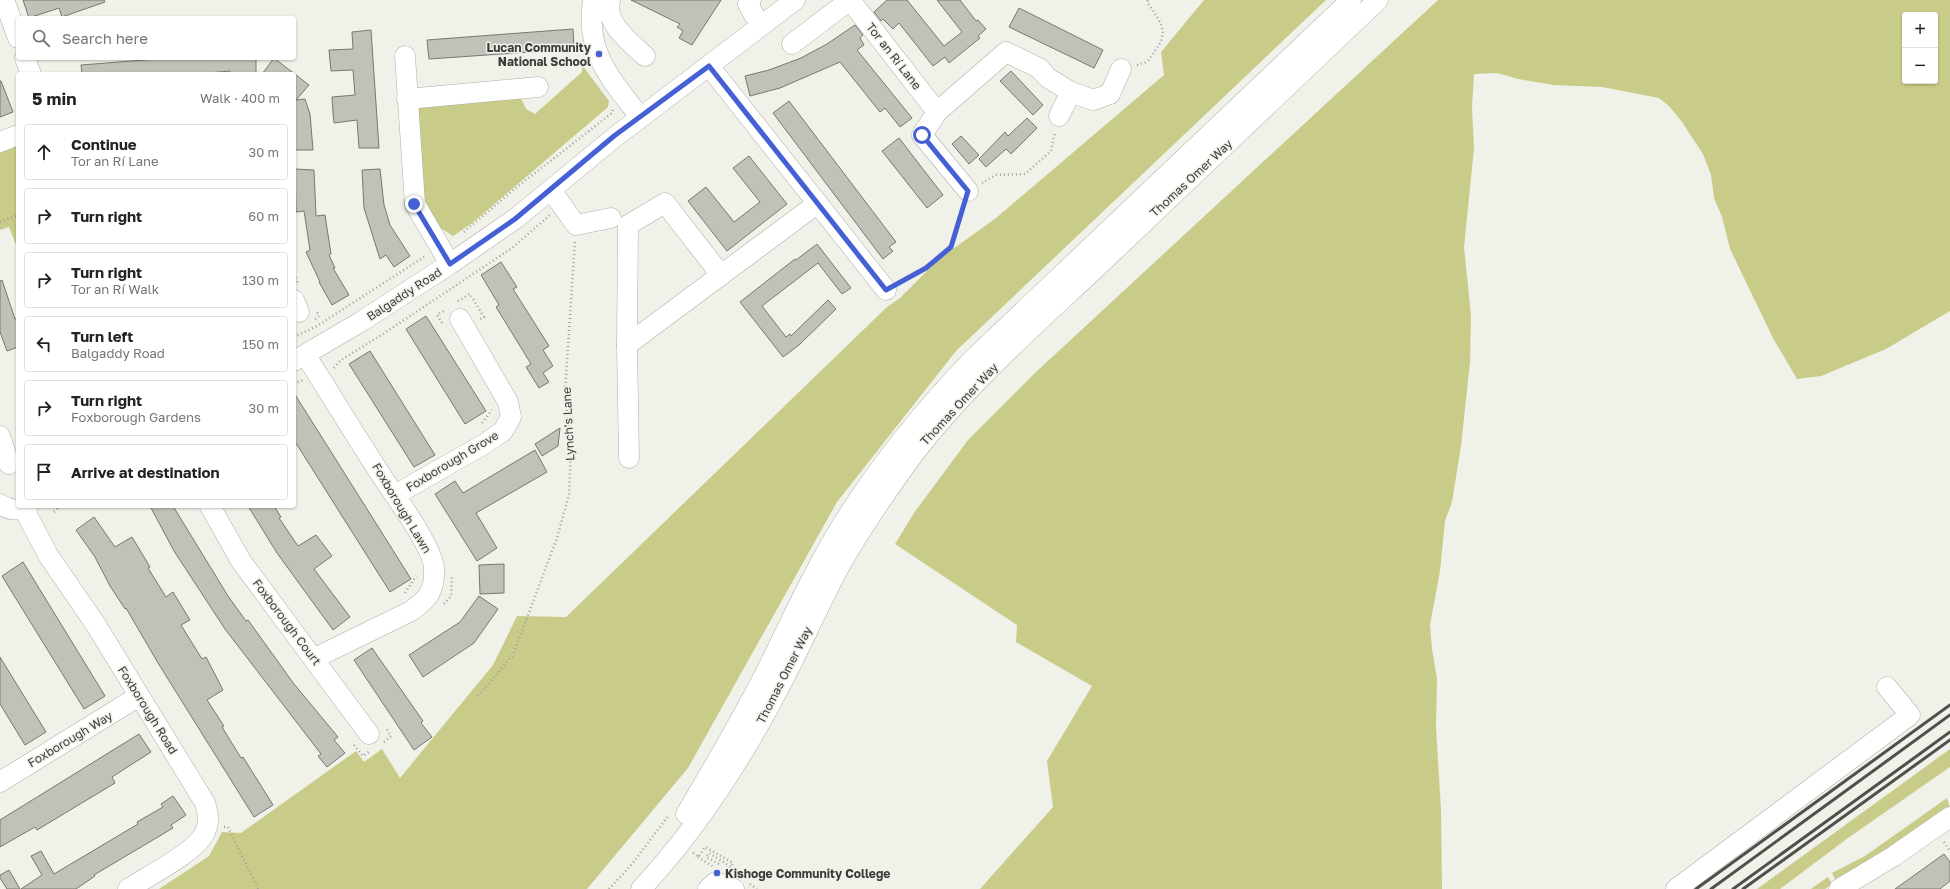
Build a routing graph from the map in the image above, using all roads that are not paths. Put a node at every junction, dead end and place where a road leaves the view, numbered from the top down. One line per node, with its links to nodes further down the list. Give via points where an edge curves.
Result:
1 (4, 0): 8 (street)
2 (593, 0): 20 (street, via 591,25 597,56)
3 (610, 0): 11 (street, via 612,21)
4 (795, 0): 13 (street, Balgaddy Road)
5 (850, 0): 9 (street); 19 (street, Tor an Rí Lane)
6 (1351, 0): 50 (street, Thomas Omer Way, via 973,359 899,443 868,485 823,559 742,717 679,826)
7 (1378, 0): 51 (street, Thomas Omer Way, via 998,362 937,426 888,489 864,526 839,568 758,726 727,778)
8 (16, 33)
9 (792, 44)
10 (405, 56): 18 (street)
11 (645, 56)
12 (26, 60): 15 (street)
13 (709, 66): 20 (street, Balgaddy Road); 26 (street)
14 (1121, 69): 17 (street, via 1110,94 1094,100)
15 (30, 72)
16 (538, 87): 18 (street)
17 (1071, 92): 19 (street, via 1048,78 1039,68 1006,52); 21 (street)
18 (407, 99): 28 (street, via 414,204)
19 (938, 112): 25 (street, via 922,135)
20 (640, 116): 24 (street, Balgaddy Road)
21 (1059, 116)
22 (16, 137): 23 (street)
23 (0, 142)
24 (551, 190): 27 (street, via 576,225); 28 (street, Balgaddy Road, via 515,219)
25 (968, 191)
26 (818, 203): 29 (street); 30 (street)
27 (611, 218)
28 (450, 264): 33 (street, Balgaddy Road)
29 (721, 275): 32 (street); 32 (street, via 665,203 628,224)
30 (886, 290)
31 (460, 319): 37 (street, Foxborough Grove, via 508,402 511,417 503,431 486,443)
32 (627, 345): 35 (street)
33 (300, 358): 37 (street, Foxborough Lawn)
34 (0, 436): 36 (street)
35 (629, 458)
36 (9, 465)
37 (395, 495): 42 (street, Foxborough Lawn, via 431,554 434,568 430,592 425,601 411,611)
38 (0, 504): 39 (street, via 8,509)
39 (17, 508)
40 (26, 508): 44 (street, Foxborough Road, via 48,555 96,625)
41 (211, 508): 42 (street, Foxborough Court, via 241,561)
42 (315, 658): 45 (street, Foxborough Court)
43 (1887, 687): 53 (street, via 1910,715)
44 (139, 696): 46 (street, Foxborough Way); 49 (street, Foxborough Road, via 202,797 207,810 207,829 194,848)
45 (369, 734)
46 (2, 776)
47 (1949, 819): 54 (street)
48 (737, 880): 52 (street, via 716,882)
49 (128, 889)
50 (628, 889)
51 (641, 889)
52 (708, 889)
53 (1676, 889)
54 (1839, 889)

